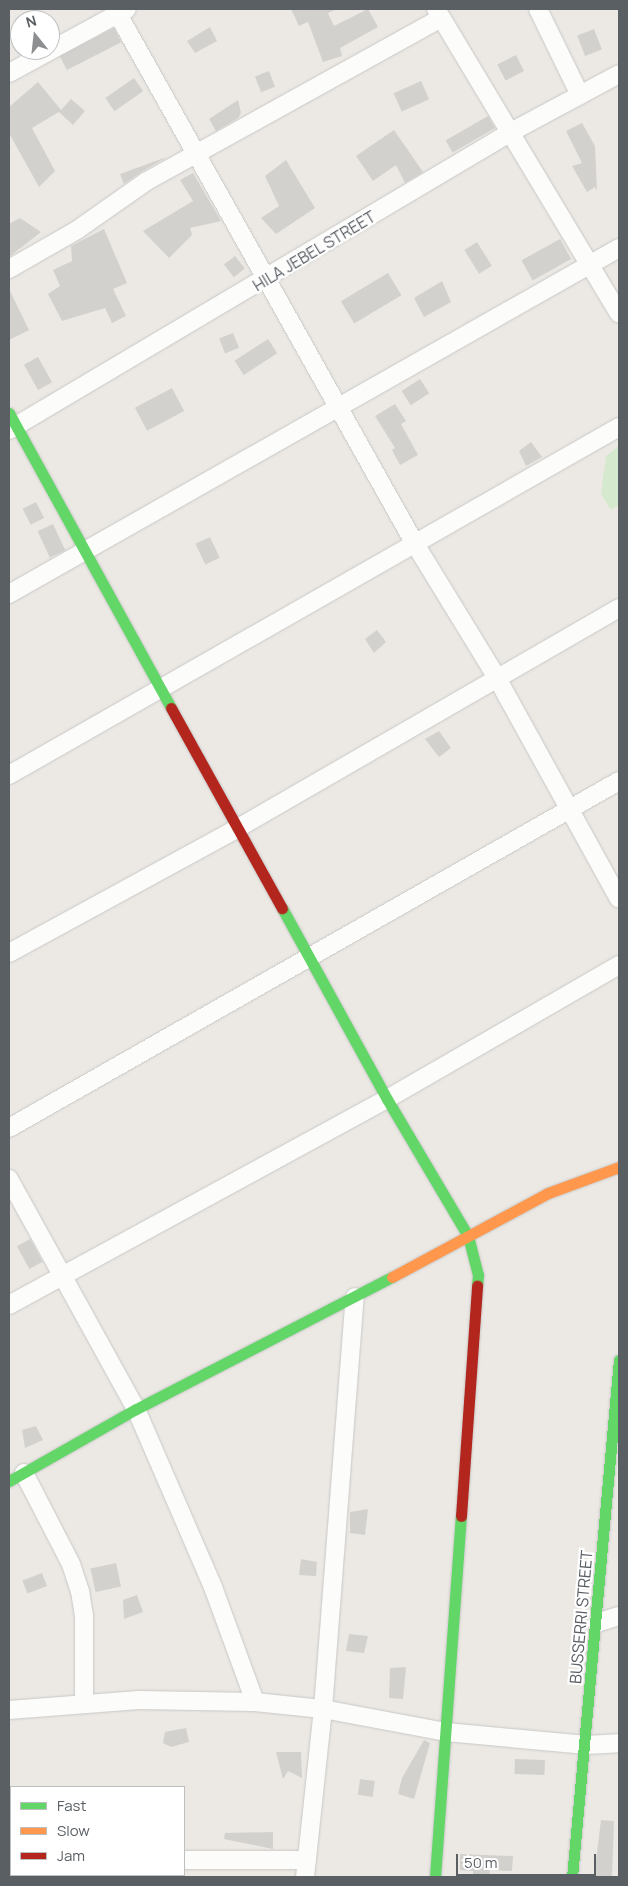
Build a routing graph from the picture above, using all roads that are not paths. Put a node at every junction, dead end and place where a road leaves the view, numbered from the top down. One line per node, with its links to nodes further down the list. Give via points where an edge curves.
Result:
1 (538, 9): 6 (street)
2 (120, 10): 4 (street); 8 (street)
3 (439, 13): 7 (street); 8 (street)
4 (9, 73)
5 (619, 74): 6 (street, HILA JEBEL STREET)
6 (580, 95): 7 (street, HILA JEBEL STREET)
7 (511, 132): 10 (street); 12 (street, HILA JEBEL STREET)
8 (196, 153): 11 (street, via 147,181 78,230); 12 (street)
9 (619, 248): 10 (street)
10 (590, 264): 13 (street); 14 (street)
11 (9, 269)
12 (269, 278): 14 (street); 15 (street, HILA JEBEL STREET)
13 (619, 313)
14 (340, 408): 17 (street); 18 (street)
15 (11, 423): 18 (street)
16 (619, 427): 17 (street)
17 (415, 544): 21 (street); 22 (street)
18 (85, 551): 19 (street); 22 (street)
19 (9, 594)
20 (619, 608): 21 (street)
21 (497, 678): 25 (street); 26 (street)
22 (163, 690): 23 (street); 26 (street)
23 (9, 775)
24 (619, 782): 25 (street)
25 (571, 808): 27 (street); 29 (street)
26 (238, 828): 28 (street); 29 (street)
27 (619, 899)
28 (9, 953)
29 (310, 956): 31 (street); 32 (street)
30 (619, 965): 31 (street)
31 (387, 1099): 35 (street); 36 (street)
32 (9, 1128)
33 (619, 1167): 35 (street, via 548,1193)
34 (9, 1179): 36 (street)
35 (468, 1236): 37 (street); 49 (street, via 478,1275)
36 (62, 1276): 38 (street); 40 (street)
37 (355, 1297): 40 (street); 47 (street)
38 (9, 1305)
39 (619, 1360): 44 (street, BUSSERRI STREET)
40 (136, 1408): 41 (street); 45 (street, via 213,1587)
41 (24, 1473): 42 (street); 46 (street, via 71,1564 80,1591)
42 (9, 1482)
43 (619, 1616): 44 (street)
44 (597, 1623): 51 (street, BUSSERRI STREET)
45 (255, 1702): 46 (street, via 139,1700); 47 (street)
46 (84, 1703): 48 (street)
47 (323, 1709): 49 (street); 53 (street)
48 (9, 1710)
49 (446, 1732): 51 (street); 54 (street)
50 (619, 1743): 51 (street)
51 (586, 1744): 55 (street, BUSSERRI STREET)
52 (185, 1860): 53 (street)
53 (306, 1869)
54 (435, 1877)
55 (572, 1877)

